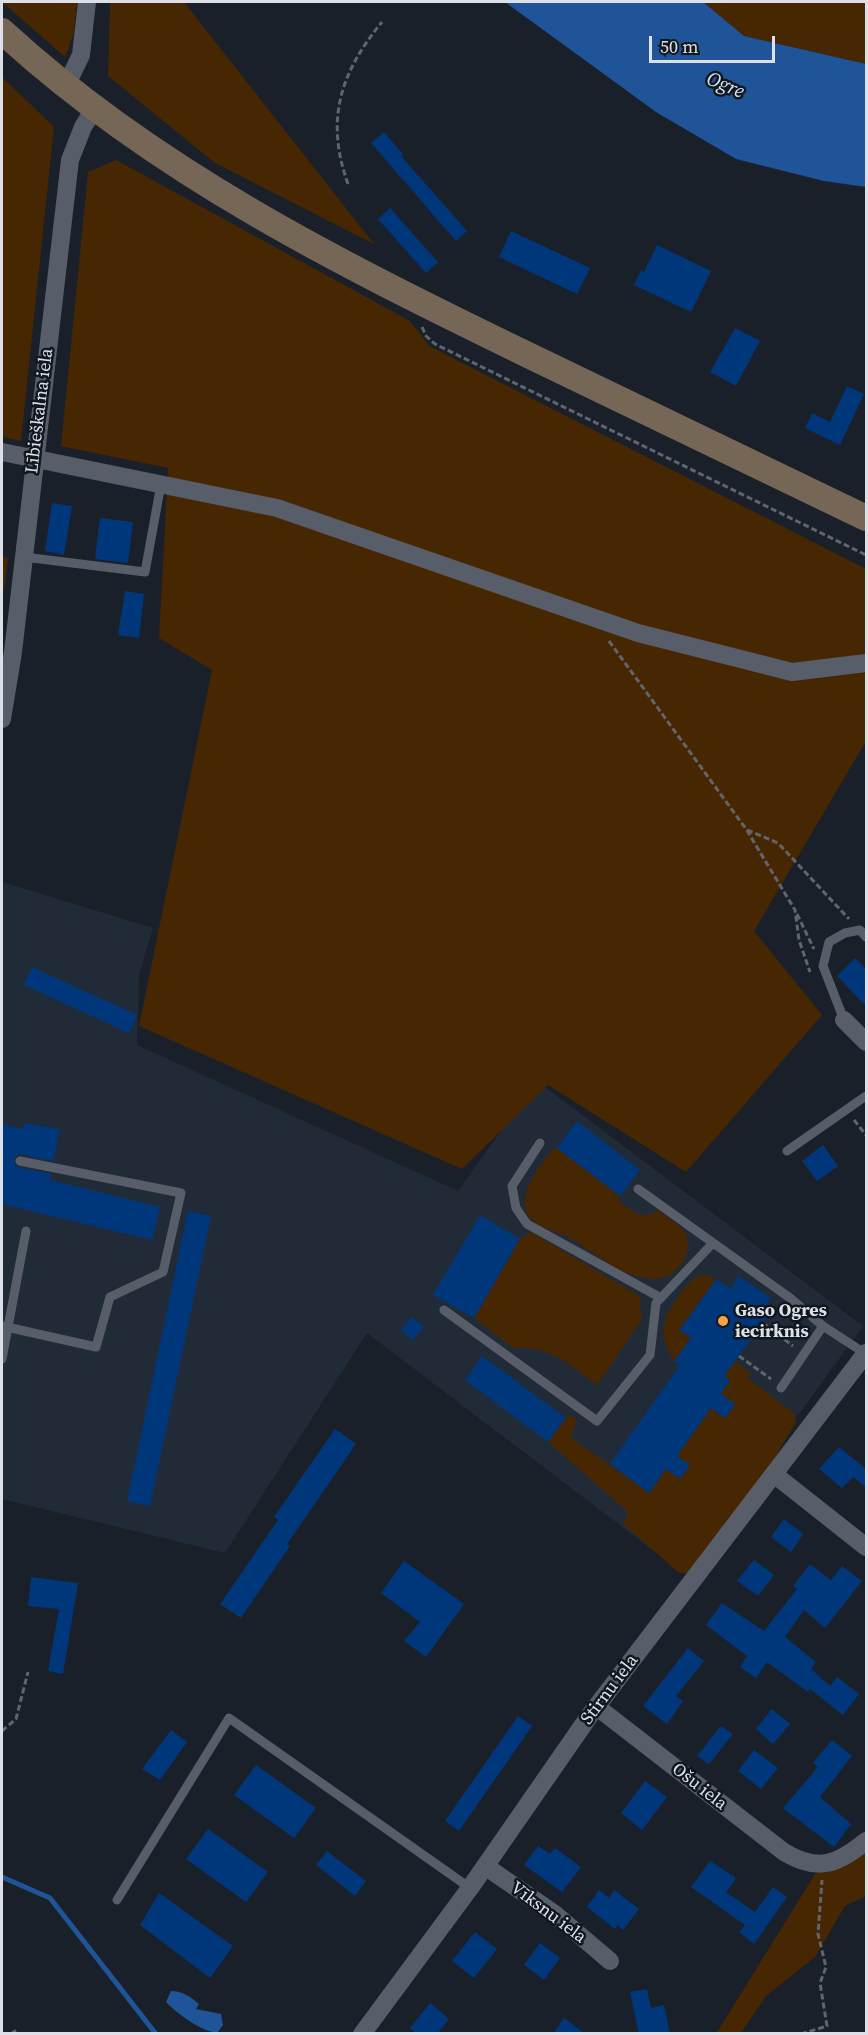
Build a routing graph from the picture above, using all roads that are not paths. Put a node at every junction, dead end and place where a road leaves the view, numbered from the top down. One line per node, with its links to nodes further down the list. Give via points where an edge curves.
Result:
1 (87, 2): 3 (street, via 81,55)
2 (2, 31): 3 (main road)
3 (66, 86): 4 (main road)
4 (94, 109): 6 (street, Lībieškalna iela, via 70,160); 8 (main road, via 229,199 424,305)
5 (2, 452): 6 (street)
6 (34, 459): 7 (street); 9 (street, Lībieškalna iela)
7 (161, 484): 9 (lane, via 145,573); 10 (street, via 277,508 638,633 792,672)
8 (867, 518)
9 (24, 557): 11 (street, Lībieškalna iela)
10 (867, 663)
11 (2, 719)
12 (863, 933): 13 (lane, via 845,933 830,942 823,966)
13 (844, 1020): 14 (street)
14 (867, 1042)
15 (867, 1095): 17 (lane)
16 (540, 1143): 22 (lane, via 512,1186 516,1208 527,1224)
17 (787, 1151)
18 (20, 1161): 24 (lane, via 181,1192 163,1272 110,1297 96,1347)
19 (638, 1189): 21 (lane)
20 (26, 1231): 24 (lane)
21 (713, 1243): 22 (lane); 25 (lane)
22 (661, 1298): 23 (lane, via 656,1303 650,1355 597,1421)
23 (444, 1310)
24 (4, 1326): 27 (lane)
25 (824, 1326): 26 (lane); 28 (lane)
26 (866, 1353): 29 (street, Stirnu iela)
27 (2, 1359)
28 (782, 1388)
29 (775, 1475): 30 (street); 31 (street, Stirnu iela)
30 (867, 1547)
31 (597, 1707): 32 (street, Ošu iela, via 803,1864 823,1866); 33 (street, Stirnu iela)
32 (867, 1840)
33 (485, 1866): 34 (street, Stirnu iela); 36 (street, Vīksnu iela, via 556,1915)
34 (470, 1888): 35 (lane, via 229,1718); 37 (street, Stirnu iela)
35 (117, 1900)
36 (610, 1961)
37 (362, 2034)

